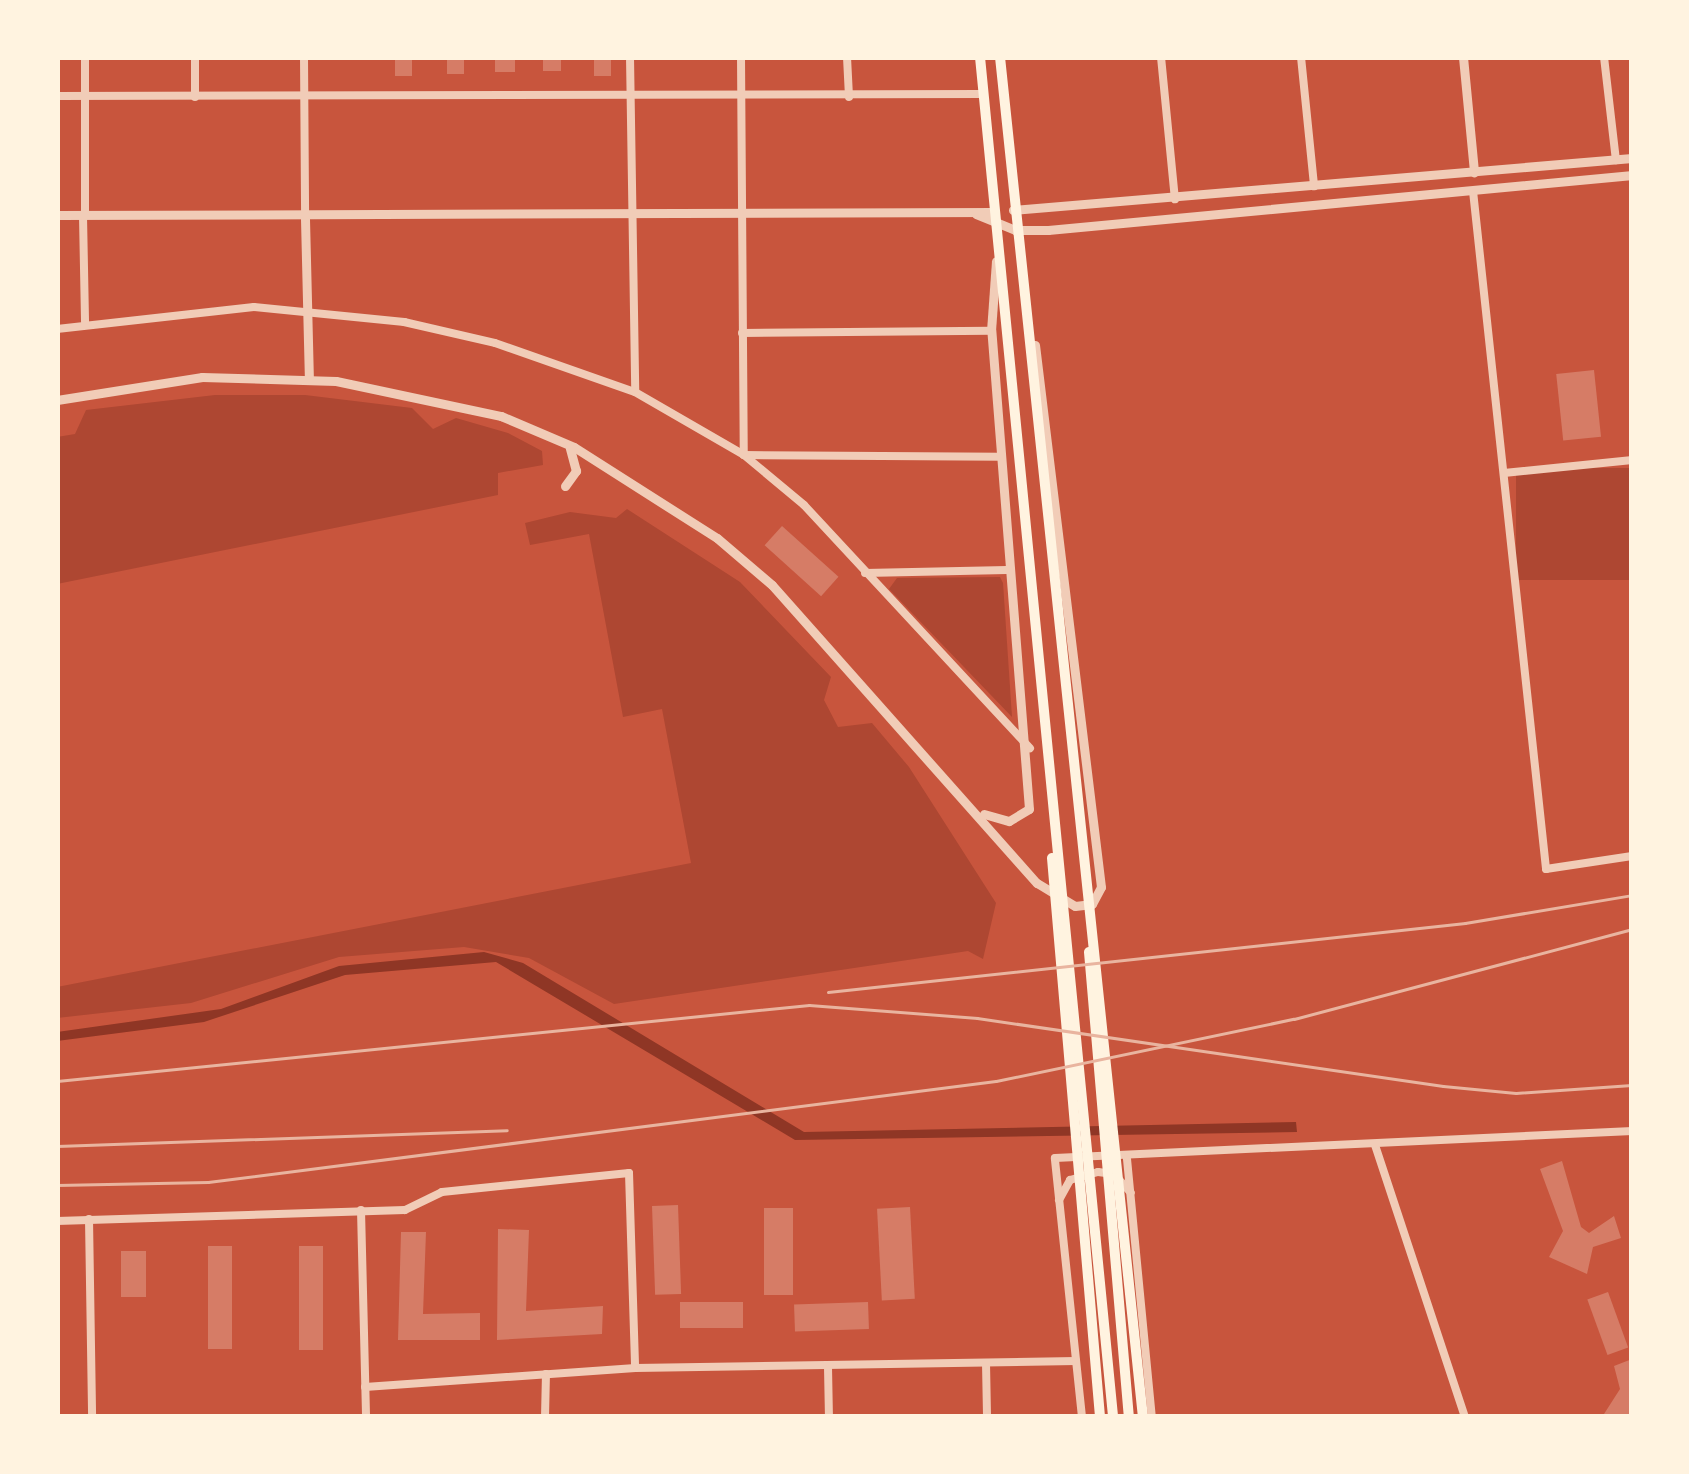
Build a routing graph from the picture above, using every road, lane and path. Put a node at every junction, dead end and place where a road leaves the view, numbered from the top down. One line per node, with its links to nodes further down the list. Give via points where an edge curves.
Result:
1 (85, 57): 15 (street)
2 (195, 57): 17 (street)
3 (304, 57): 20 (street)
4 (630, 57): 16 (street)
5 (741, 57): 18 (street)
6 (847, 57): 19 (street)
7 (980, 57): 13 (main road)
8 (1000, 57): 28 (main road)
9 (1161, 57): 27 (street)
10 (1300, 57): 25 (street)
11 (1463, 57): 23 (street)
12 (1604, 57): 22 (street)
13 (983, 94): 19 (street); 33 (main road)
14 (57, 96): 15 (street)
15 (84, 96): 17 (street); 32 (street)
16 (630, 96): 18 (street); 20 (street); 29 (street)
17 (195, 97): 20 (street)
18 (740, 97): 19 (street); 30 (street)
19 (849, 97)
20 (304, 98): 34 (street)
21 (1632, 158): 22 (street)
22 (1616, 160): 23 (street)
23 (1474, 172): 25 (street)
24 (1632, 175): 26 (street)
25 (1314, 186): 27 (street)
26 (1473, 190): 35 (street); 50 (street)
27 (1174, 200): 28 (street)
28 (1013, 210): 33 (main road); 35 (main road)
29 (636, 211): 30 (street); 34 (street); 44 (street)
30 (741, 211): 33 (street); 42 (street)
31 (57, 215): 32 (street)
32 (84, 216): 34 (street); 39 (street)
33 (994, 218): 35 (street); 37 (main road)
34 (305, 219): 38 (street)
35 (1015, 230): 36 (main road)
36 (1017, 249): 56 (street, via 1042,383 1100,898 1057,902); 58 (main road)
37 (997, 250): 41 (street); 54 (main road)
38 (307, 311): 39 (street, via 181,310); 43 (street); 44 (street, via 495,343)
39 (85, 324): 40 (street)
40 (57, 329)
41 (992, 331): 42 (street); 48 (street)
42 (742, 333): 47 (street)
43 (309, 379): 45 (street, via 202,377); 46 (street, via 482,411)
44 (635, 392): 47 (street)
45 (57, 400)
46 (567, 443): 51 (street, via 576,468); 56 (street, via 680,512 772,585)
47 (744, 454): 48 (street); 53 (street)
48 (1001, 457): 52 (street)
49 (1632, 460): 50 (street)
50 (1504, 473): 57 (street, via 1546,869)
51 (566, 486)
52 (1007, 570): 53 (street); 55 (street)
53 (865, 573): 55 (street)
54 (1044, 725): 80 (main road); 81 (main road)
55 (1030, 748): 56 (street, via 1029,809 1000,821)
56 (979, 811)
57 (1632, 856)
58 (1085, 883): 82 (main road); 83 (main road)
59 (1632, 1131): 60 (street)
60 (1375, 1145): 61 (street); 84 (street)
61 (1129, 1158): 62 (street); 63 (street); 64 (street, via 1055,1158)
62 (1098, 1172): 63 (street, via 1114,1174); 64 (street, via 1070,1180)
63 (1132, 1194): 83 (street)
64 (1060, 1200): 68 (street)
65 (361, 1210): 66 (street); 71 (street, via 405,1210 442,1192 629,1173); 73 (street)
66 (89, 1219): 67 (street); 74 (street)
67 (57, 1221)
68 (1076, 1361): 69 (street); 79 (street)
69 (986, 1364): 70 (street); 78 (street)
70 (828, 1367): 71 (street); 77 (street)
71 (635, 1368): 72 (street)
72 (546, 1374): 73 (street); 76 (street)
73 (365, 1387): 75 (street)
74 (92, 1417)
75 (366, 1417)
76 (545, 1417)
77 (829, 1417)
78 (987, 1417)
79 (1082, 1417)
80 (1100, 1417)
81 (1113, 1417)
82 (1129, 1417)
83 (1148, 1417)
84 (1465, 1417)

